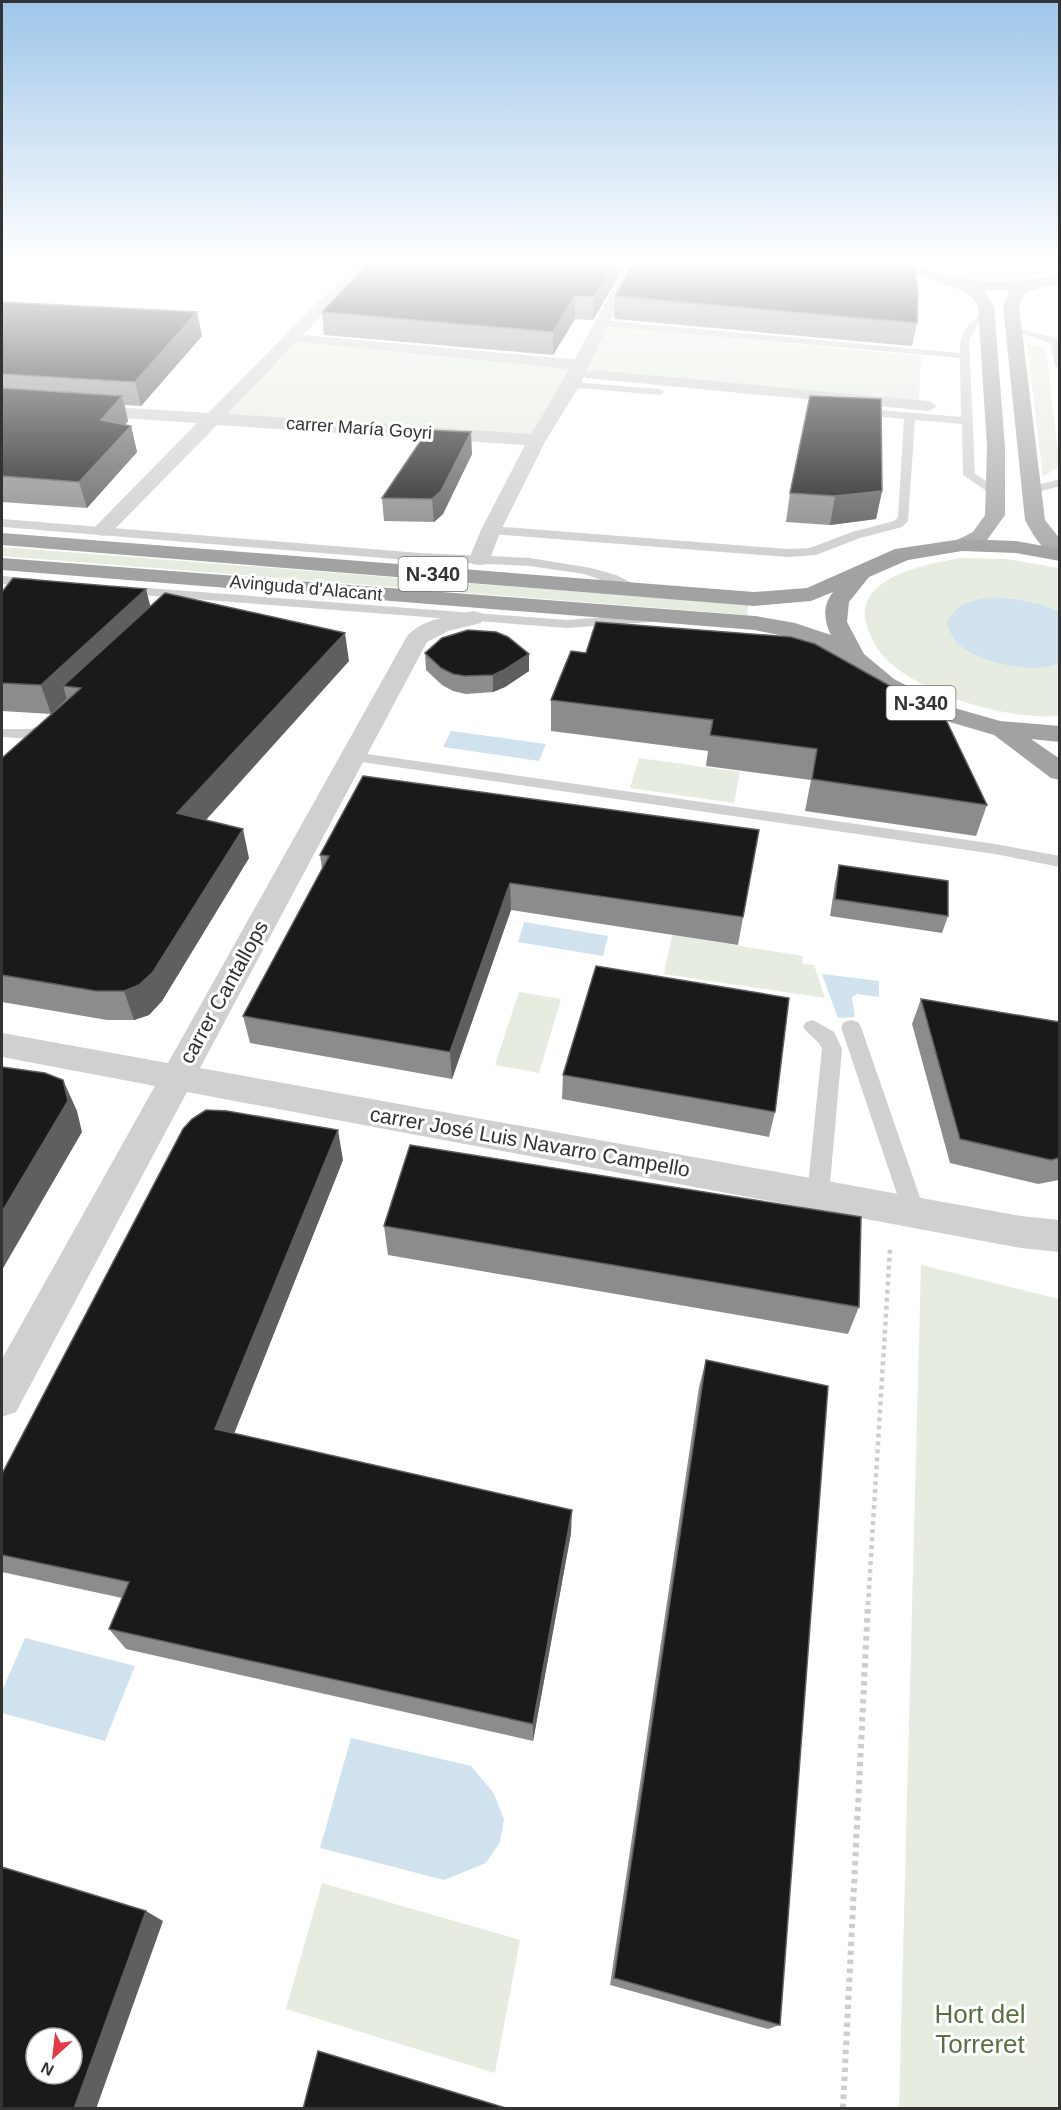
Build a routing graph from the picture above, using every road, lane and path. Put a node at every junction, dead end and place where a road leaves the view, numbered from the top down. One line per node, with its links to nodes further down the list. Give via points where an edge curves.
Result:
1 (269, 362): 14 (street)
2 (517, 362): 7 (street)
3 (588, 362): 7 (street)
4 (965, 362): 15 (lane)
5 (990, 362): 19 (main road)
6 (1018, 362): 18 (main road)
7 (586, 370): 8 (street); 11 (street)
8 (571, 385): 9 (lane); 16 (street)
9 (660, 392)
10 (2, 405): 14 (street, carrer María Goyri)
11 (929, 406)
12 (848, 410): 13 (lane)
13 (910, 416): 15 (lane); 22 (lane, via 904,518 897,524 812,552)
14 (213, 419): 16 (street, carrer María Goyri); 21 (street)
15 (967, 421): 19 (lane, via 969,475)
16 (537, 440): 22 (street)
17 (1059, 482): 18 (lane)
18 (1031, 490): 25 (main road, via 1035,520)
19 (995, 492): 24 (main road, via 995,516 980,536)
20 (2, 523): 21 (lane, Avinguda d'Alacant)
21 (103, 530): 26 (lane, Avinguda d'Alacant)
22 (491, 530): 26 (street)
23 (2, 539): 31 (highway, Avinguda d'Alacant / N-340)
24 (962, 545): 25 (highway, N-340); 28 (highway, N-340, via 903,554)
25 (1059, 553)
26 (480, 559): 31 (lane, Avinguda d'Alacant, via 572,567 612,576)
27 (2, 564): 35 (highway, Avinguda d'Alacant / N-340)
28 (861, 573): 31 (highway, Avinguda d'Alacant / N-340, via 811,594 754,599); 37 (highway, N-340, via 838,601 836,622)
29 (2, 580): 30 (lane)
30 (47, 584)
31 (635, 588)
32 (104, 589): 33 (lane, Avinguda d'Alacant)
33 (188, 595): 34 (lane); 36 (lane, Avinguda d'Alacant)
34 (173, 609)
35 (683, 616): 36 (lane, Avinguda d'Alacant, via 567,624); 37 (highway, Avinguda d'Alacant / N-340, via 788,628 815,636)
36 (473, 618): 42 (street, carrer Cantallops, via 440,626 418,638)
37 (854, 658): 39 (highway, N-340, via 885,684 935,710)
38 (59, 717): 40 (lane, via 34,734)
39 (998, 728): 41 (highway, N-340); 43 (highway, N-340)
40 (2, 733)
41 (1059, 734)
42 (353, 757): 44 (lane); 48 (street, carrer Cantallops)
43 (1059, 772)
44 (1059, 861)
45 (813, 1027): 49 (lane, via 832,1048)
46 (851, 1027): 50 (lane)
47 (2, 1045): 48 (street, carrer José Luis Navarro Campello)
48 (177, 1077): 49 (street, carrer José Luis Navarro Campello); 53 (street, carrer Cantallops)
49 (818, 1195): 50 (street, carrer José Luis Navarro Campello)
50 (914, 1212): 51 (street, carrer José Luis Navarro Campello)
51 (1059, 1236)
52 (890, 1249): 54 (path, via 874,1480)
53 (2, 1398)
54 (843, 2109)

